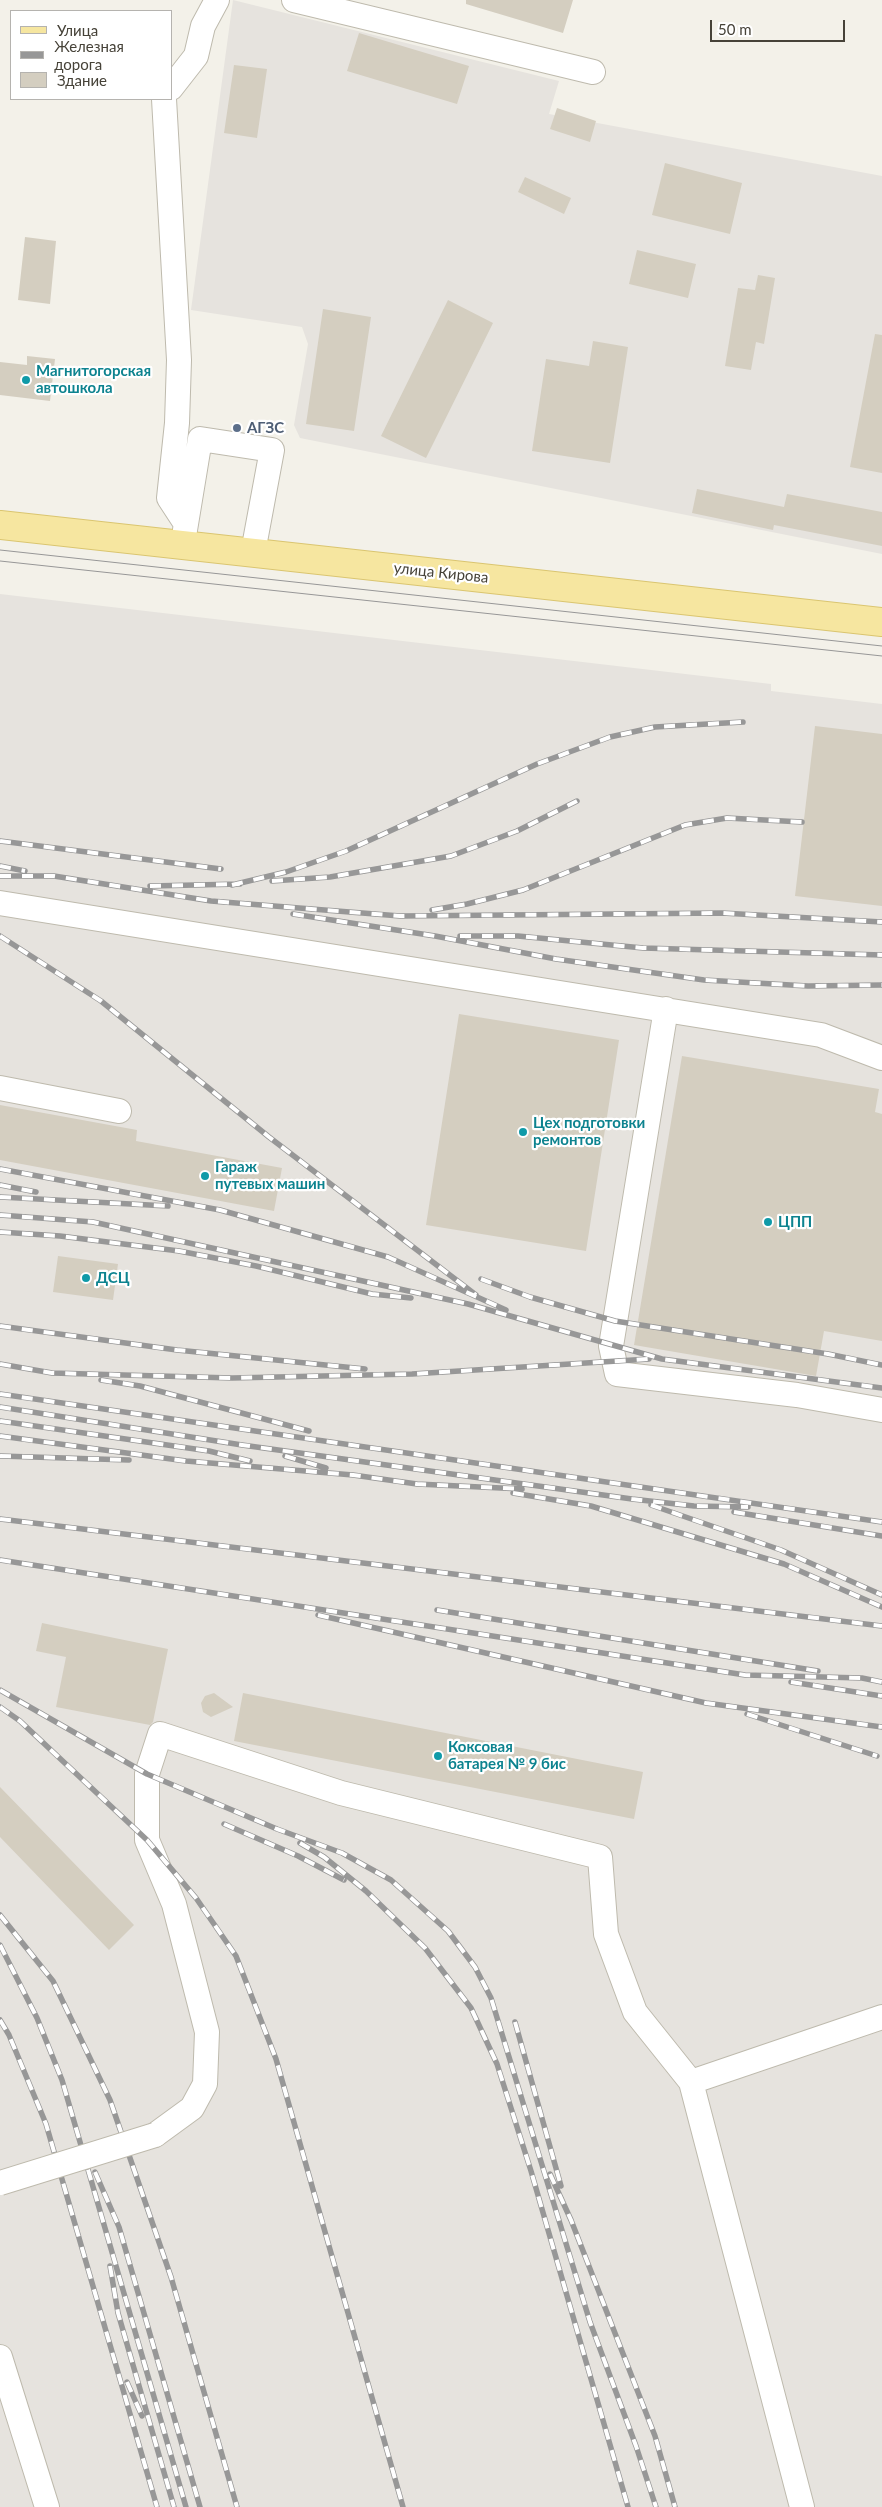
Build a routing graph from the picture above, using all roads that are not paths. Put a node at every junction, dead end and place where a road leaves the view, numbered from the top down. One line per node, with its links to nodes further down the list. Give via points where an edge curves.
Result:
1 (217, 0): 4 (lane, via 203,26 196,56)
2 (294, 0): 3 (lane)
3 (593, 72)
4 (172, 87)
5 (164, 100): 7 (lane, via 179,360 170,498)
6 (0, 524): 7 (main road, улица Кирова)
7 (184, 534): 8 (main road, улица Кирова); 8 (lane, via 200,439 272,450)
8 (253, 552): 9 (main road, улица Кирова)
9 (882, 622)
10 (0, 903): 11 (lane)
11 (666, 1009): 12 (lane, via 821,1035); 15 (lane, via 611,1346 617,1374 797,1395)
12 (882, 1058)
13 (0, 1088): 14 (lane)
14 (120, 1111)
15 (882, 1410)
16 (882, 2017): 17 (lane)
17 (691, 2082): 18 (lane, bridge, via 635,2012 606,1934 600,1857 341,1793 160,1734 147,1774 147,1840 174,1904 207,2032 205,2084 192,2108 155,2134); 21 (lane)
18 (0, 2183)
19 (0, 2357): 20 (lane)
20 (47, 2507)
21 (802, 2507)

